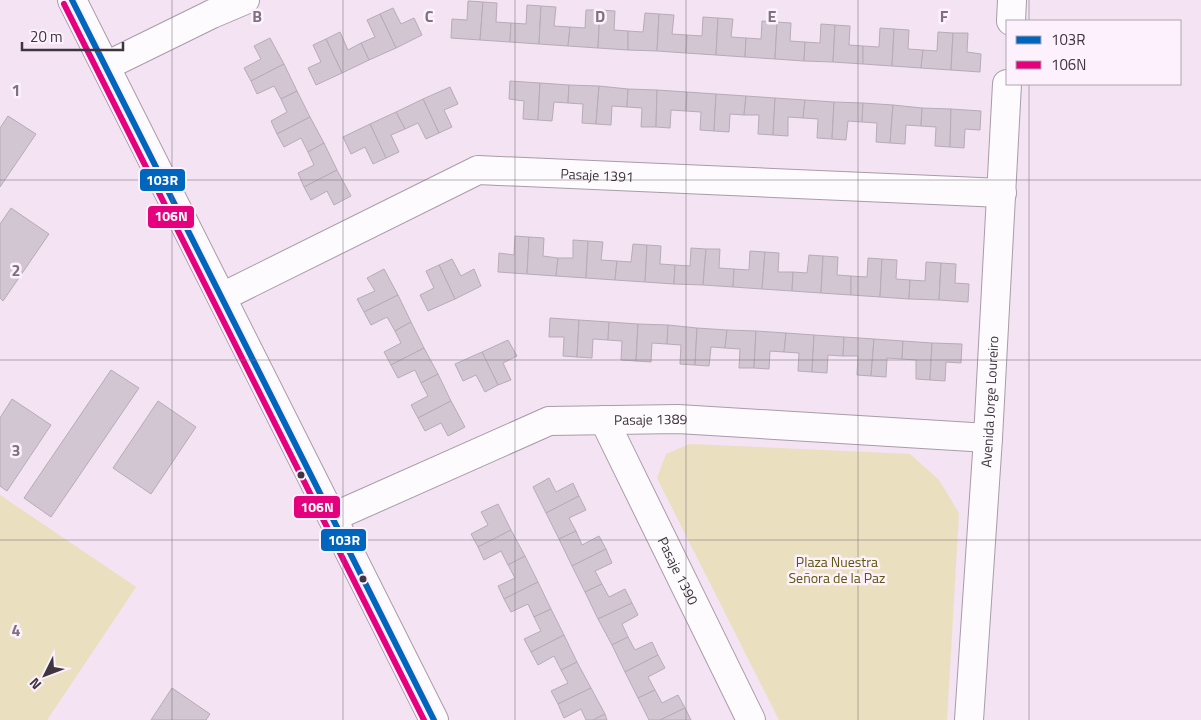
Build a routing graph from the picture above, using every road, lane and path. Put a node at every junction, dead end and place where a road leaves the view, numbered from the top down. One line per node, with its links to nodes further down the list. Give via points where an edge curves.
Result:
1 (72, 0): 5 (street)
2 (245, 0): 5 (street)
3 (1012, 0): 4 (street)
4 (1011, 20)
5 (106, 66): 8 (street)
6 (1007, 85): 7 (street, Avenida Jorge Loureiro)
7 (1002, 193): 8 (street, Pasaje 1391, via 478,170); 10 (street, Avenida Jorge Loureiro)
8 (222, 297): 11 (street)
9 (604, 420): 10 (street, Pasaje 1389, via 678,419); 11 (street, Pasaje 1389, via 549,421); 13 (street, Pasaje 1390)
10 (988, 438): 14 (street, Avenida Jorge Loureiro)
11 (333, 517): 12 (street)
12 (434, 720)
13 (751, 720)
14 (969, 720)

